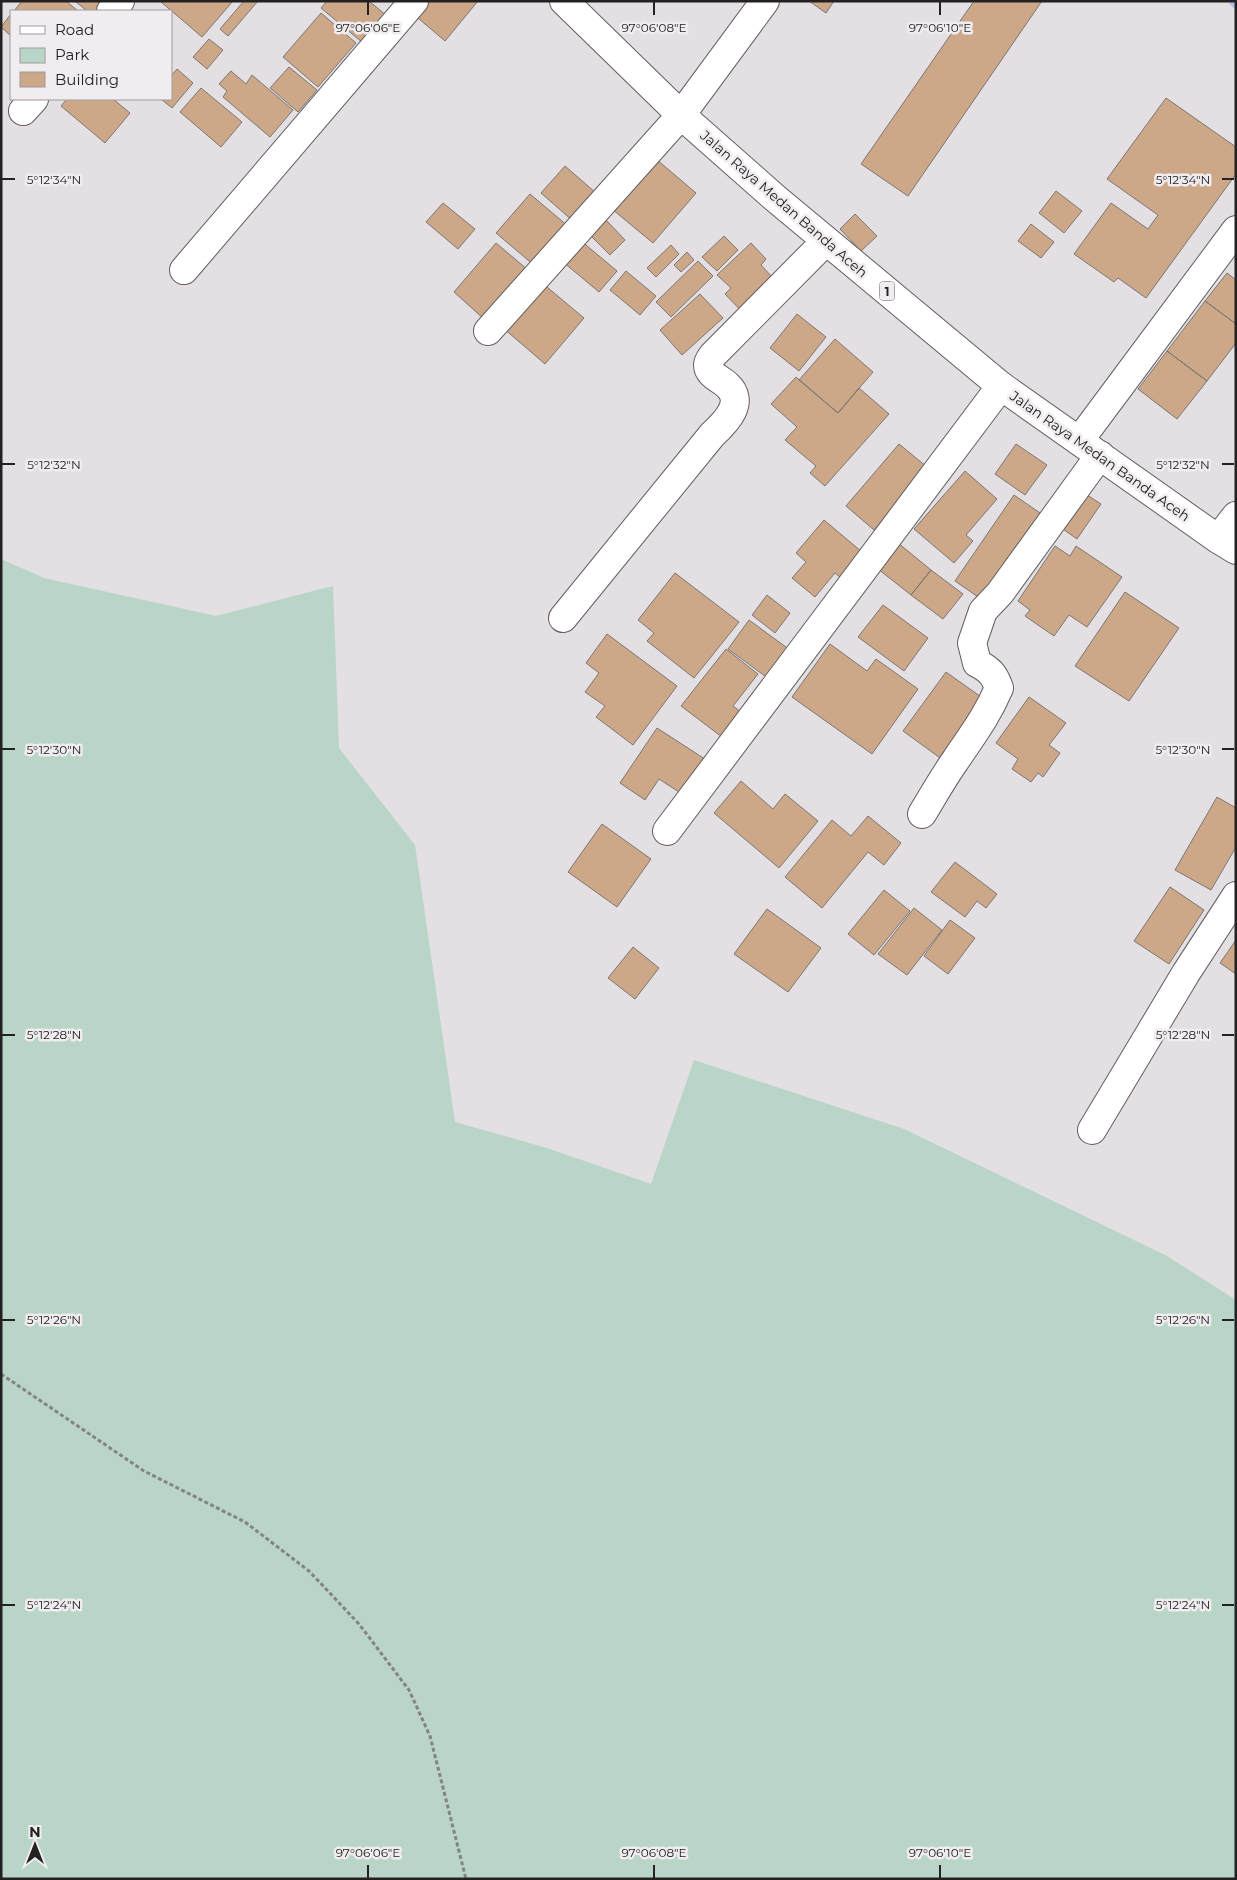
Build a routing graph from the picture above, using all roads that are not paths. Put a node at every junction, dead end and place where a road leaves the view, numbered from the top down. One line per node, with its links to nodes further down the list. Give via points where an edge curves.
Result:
1 (414, 1): 7 (main road)
2 (564, 1): 4 (main road, Jalan Raya Medan Banda Aceh / 1)
3 (765, 1): 4 (main road)
4 (681, 115): 6 (main road, Jalan Raya Medan Banda Aceh / 1); 8 (main road)
5 (1236, 230): 10 (main road)
6 (826, 241): 9 (main road, Jalan Raya Medan Banda Aceh / 1); 13 (main road, via 713,355 708,368 728,386 733,395 733,412)
7 (184, 270)
8 (488, 332)
9 (1001, 386): 10 (main road, Jalan Raya Medan Banda Aceh / 1); 15 (main road)
10 (1090, 448): 12 (main road, Jalan Raya Medan Banda Aceh / 1); 14 (main road, via 1000,593 983,611 972,643 977,663 990,670 999,688 989,712)
11 (1236, 516): 12 (main road)
12 (1227, 544)
13 (562, 618)
14 (922, 814)
15 (667, 831)
16 (1236, 896): 17 (main road)
17 (1092, 1130)

